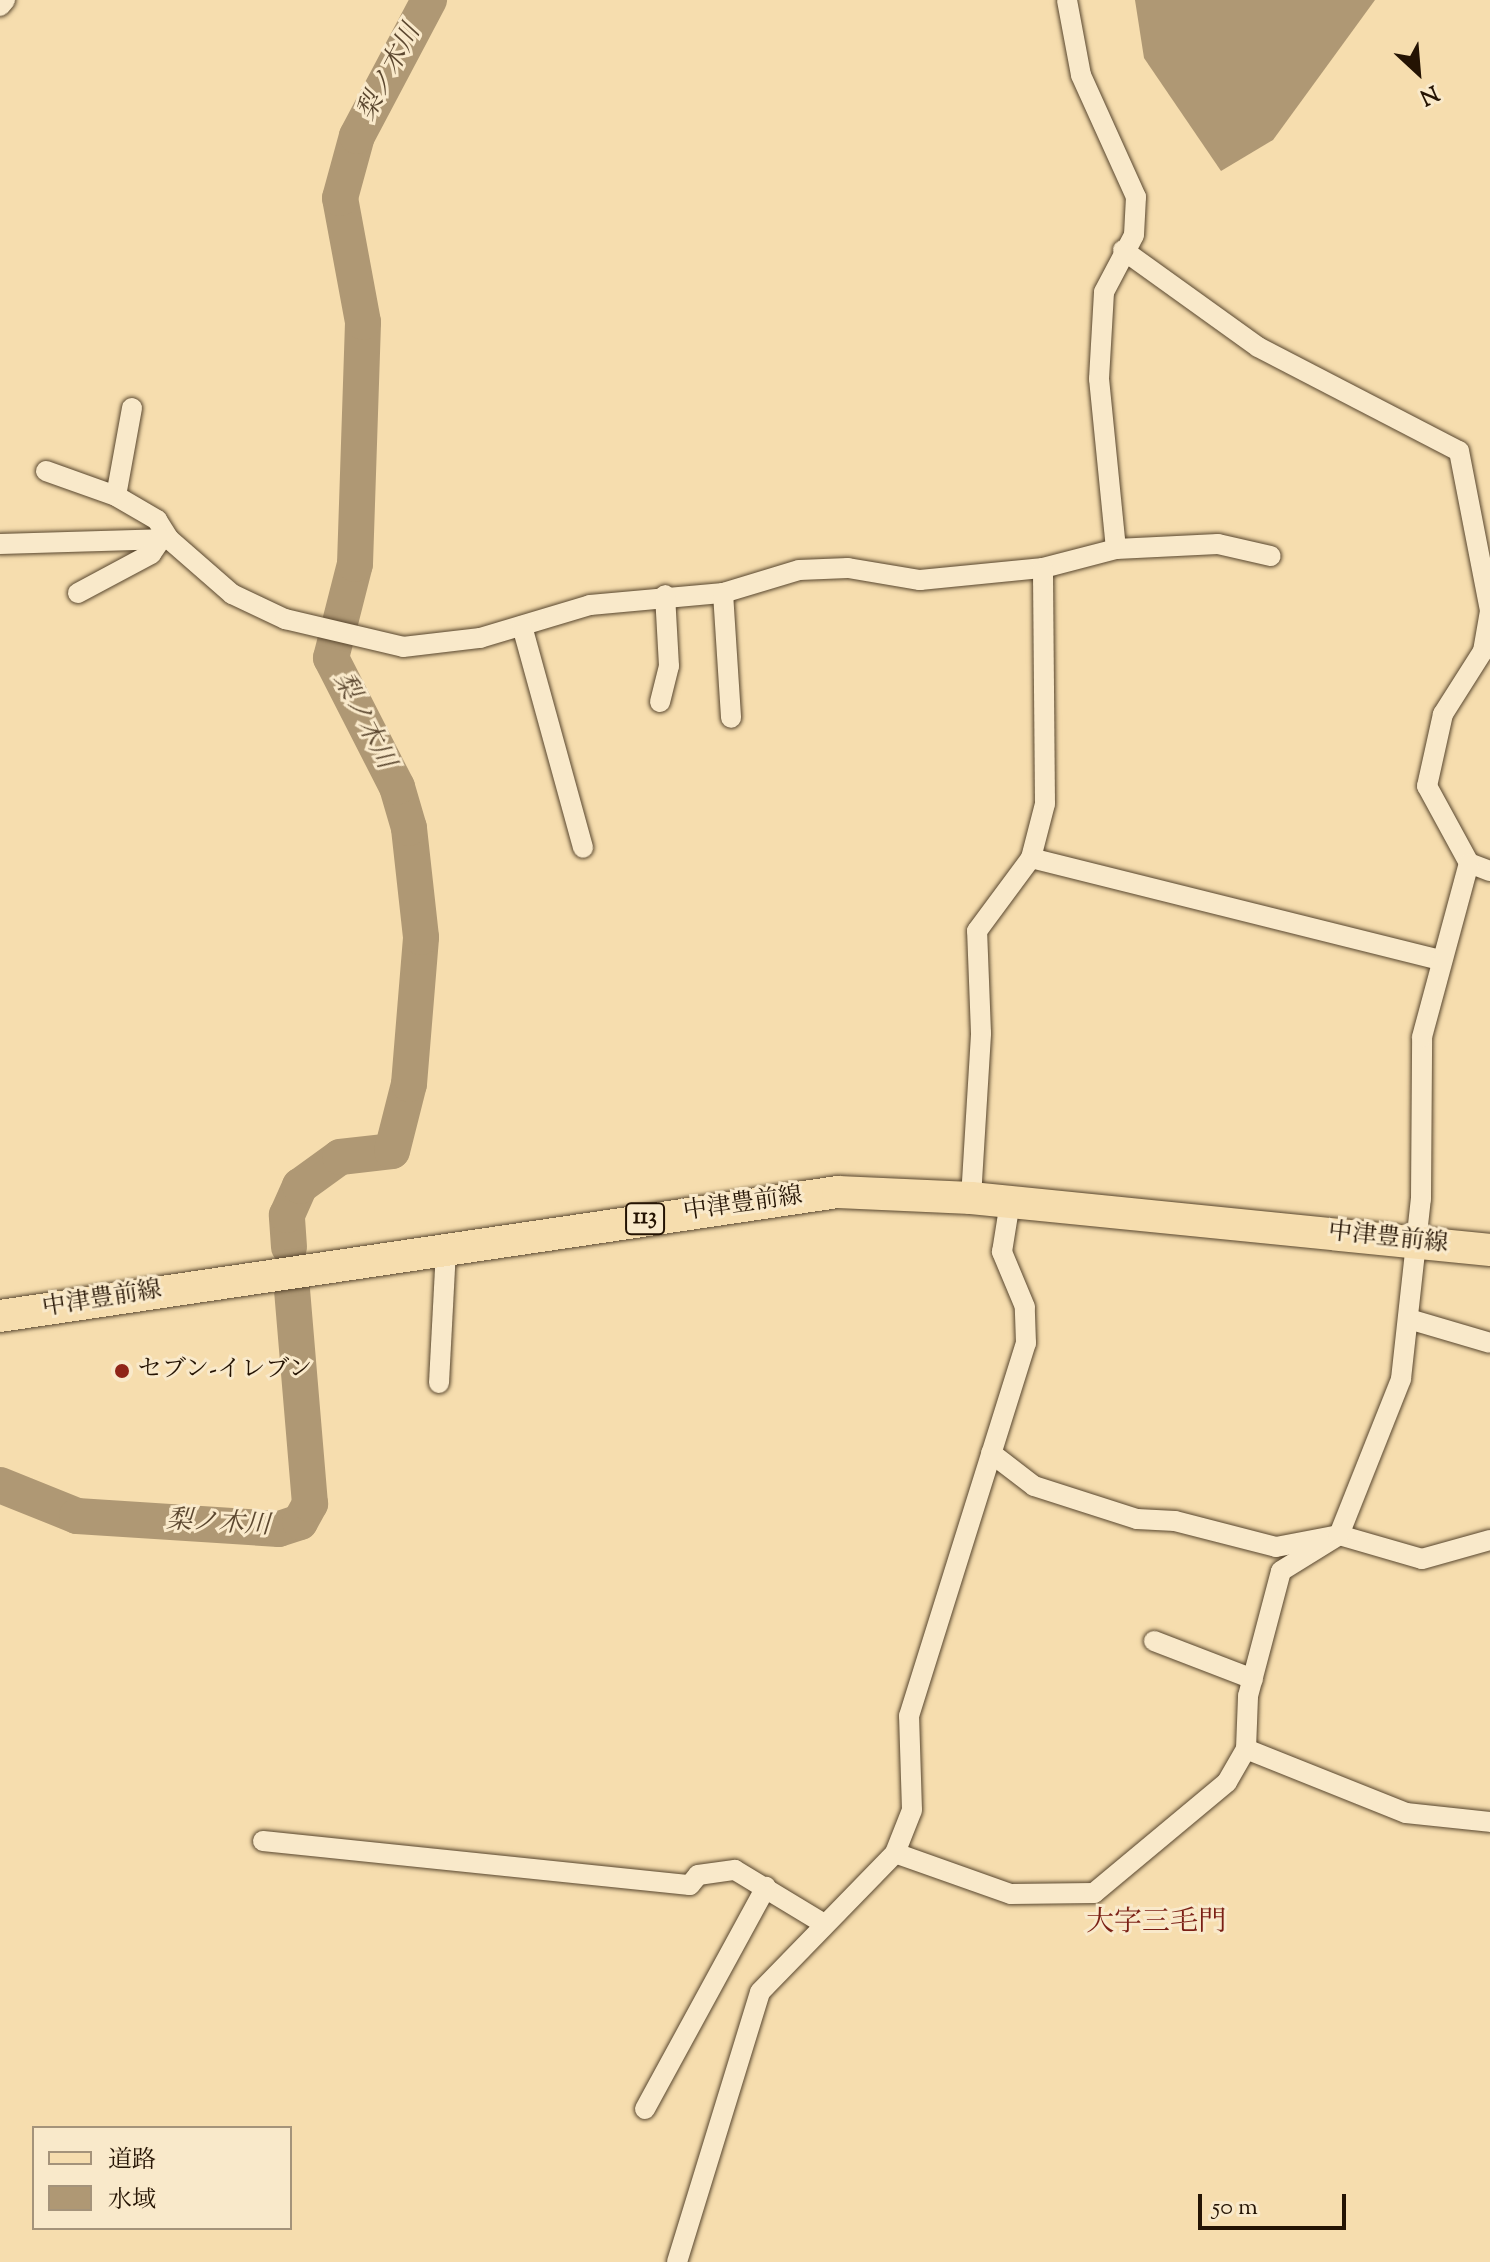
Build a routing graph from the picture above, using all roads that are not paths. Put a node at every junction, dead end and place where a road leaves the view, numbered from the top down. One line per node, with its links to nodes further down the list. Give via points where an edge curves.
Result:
1 (5, 0): 3 (street)
2 (1067, 0): 4 (street, via 1081,75 1134,185 1134,235)
3 (0, 6)
4 (1123, 250): 10 (street, via 1104,292 1099,379); 16 (street, via 1258,347 1459,451)
5 (132, 408): 7 (street)
6 (46, 471): 7 (street)
7 (116, 496): 8 (street, via 157,520)
8 (165, 539): 9 (street); 13 (street, via 151,554); 17 (street, via 232,594 364,643 403,647)
9 (0, 544)
10 (1116, 549): 11 (street, via 1218,544); 12 (street)
11 (1271, 556)
12 (1043, 568): 14 (street, via 920,580 848,568 799,570); 21 (street, via 1046,768)
13 (78, 593)
14 (723, 593): 15 (street); 19 (street)
15 (665, 595): 17 (street, via 590,605); 18 (street, via 669,666)
16 (1490, 610): 22 (street, via 1483,651 1443,714 1427,786)
17 (522, 626): 20 (street)
18 (660, 702)
19 (731, 718)
20 (583, 848)
21 (1031, 858): 24 (street); 25 (street, via 1000,891 973,953 981,1033)
22 (1469, 863): 23 (street); 24 (street)
23 (1490, 871)
24 (1441, 960): 27 (street, via 1422,1037)
25 (971, 1198): 26 (main road, 中津豊前線 / 113); 28 (main road, 中津豊前線 / 113, via 838,1192)
26 (1010, 1202): 27 (main road, 中津豊前線 / 113); 34 (street, via 1002,1252 1025,1307 1026,1343)
27 (1419, 1241): 29 (main road, 中津豊前線 / 113); 31 (street)
28 (446, 1248): 30 (main road, 中津豊前線 / 113); 33 (street)
29 (1490, 1250)
30 (0, 1316)
31 (1412, 1320): 32 (street); 35 (street, via 1382,1440)
32 (1490, 1343)
33 (439, 1383)
34 (991, 1453): 35 (street, via 1034,1486 1137,1519 1175,1521 1276,1547); 42 (street, via 909,1716 912,1810)
35 (1339, 1535): 36 (street, via 1422,1559); 38 (street, via 1281,1571)
36 (1490, 1540)
37 (1154, 1641): 38 (street)
38 (1253, 1679): 39 (street)
39 (1246, 1749): 40 (street, via 1406,1813); 42 (street, via 1227,1782 1094,1893 1011,1894)
40 (1490, 1822)
41 (263, 1841): 43 (street, via 690,1885 698,1875 735,1870)
42 (895, 1853): 44 (street)
43 (766, 1887): 44 (street); 45 (street)
44 (821, 1922): 46 (street, via 755,2005)
45 (645, 2109)
46 (677, 2262)

